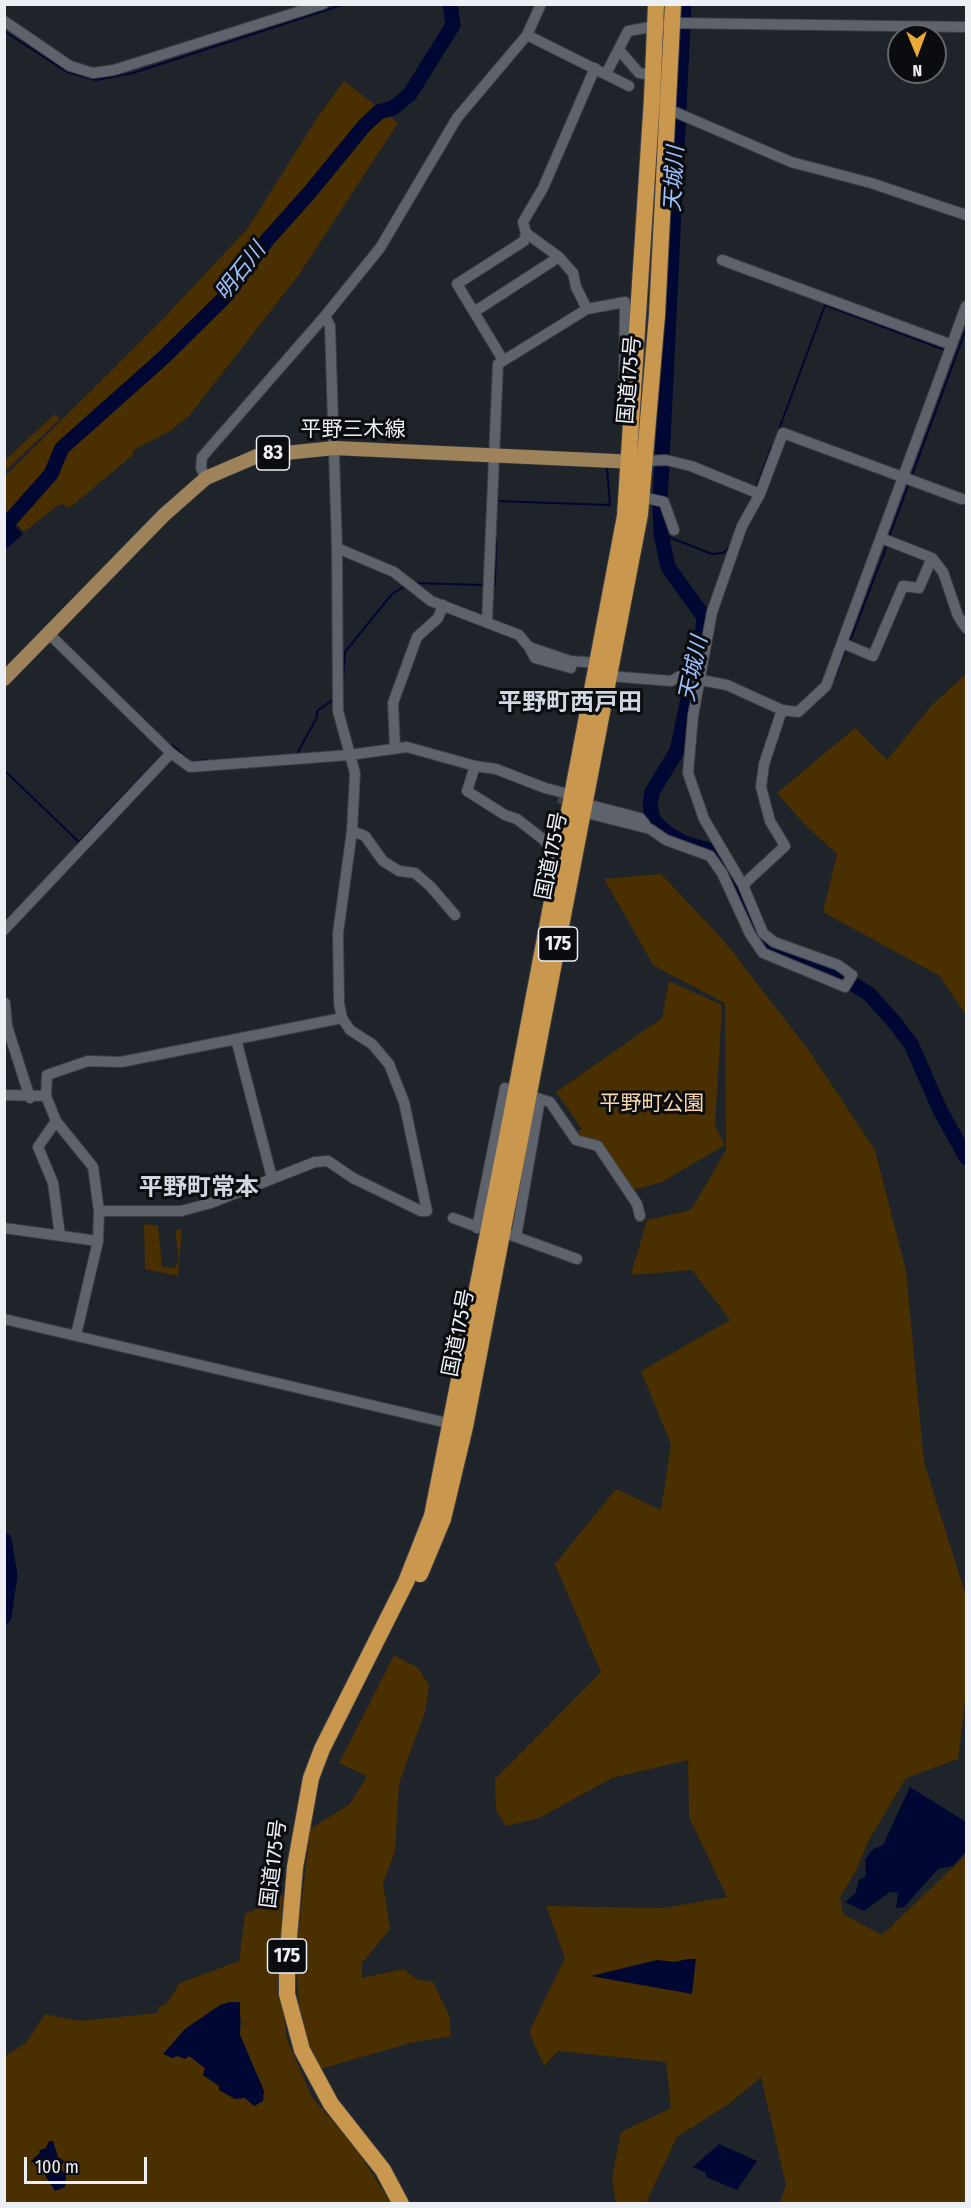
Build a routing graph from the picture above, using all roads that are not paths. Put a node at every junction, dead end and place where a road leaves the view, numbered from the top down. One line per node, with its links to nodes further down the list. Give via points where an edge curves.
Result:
1 (323, 4): 5 (street, via 114,70 93,73 70,66)
2 (541, 4): 8 (street)
3 (656, 4): 6 (highway, 国道175号 / 175)
4 (673, 4): 6 (highway, 国道175号 / 175)
5 (4, 21)
6 (663, 24): 7 (street); 9 (street, via 628,31); 12 (highway, 国道175号 / 175); 14 (highway, 国道175号 / 175)
7 (966, 27)
8 (527, 35): 10 (street); 22 (street, via 457,118 380,248)
9 (620, 51): 11 (street); 12 (street, via 639,73)
10 (595, 68): 11 (street); 16 (street, via 543,188 523,222)
11 (606, 74): 13 (street)
12 (653, 75): 25 (highway, 国道175号 / 175)
13 (629, 86)
14 (668, 109): 15 (street, via 790,162 871,183); 28 (highway, 国道175号 / 175, via 657,315)
15 (966, 215)
16 (526, 233): 17 (street); 21 (street, via 524,241 457,284)
17 (559, 257): 20 (street, via 573,273); 21 (street)
18 (722, 260): 23 (street)
19 (966, 306): 23 (street)
20 (587, 309): 24 (street); 25 (street, via 625,302 624,387)
21 (474, 312): 24 (street)
22 (325, 316): 26 (street, via 330,326); 30 (street, via 202,458)
23 (952, 345): 29 (street)
24 (503, 360): 27 (street, via 498,364)
25 (633, 389): 28 (highway, 国道175号 / 175)
26 (334, 447): 27 (main road, 平野三木線 / 83); 30 (main road, 平野三木線 / 83, via 257,456); 36 (street)
27 (494, 455): 28 (main road, 平野三木線 / 83); 39 (street)
28 (637, 461): 31 (street, via 666,460 691,466); 32 (highway, 国道175号 / 175); 43 (highway, 国道175号 / 175)
29 (904, 476): 31 (street, via 783,433); 33 (street); 35 (street)
30 (206, 478): 41 (main road, 平野三木線 / 83)
31 (760, 494): 46 (street, via 742,526 712,612)
32 (642, 497): 34 (street, via 664,502); 44 (highway, 国道175号 / 175)
33 (962, 499)
34 (674, 530)
35 (881, 538): 37 (street); 42 (street)
36 (337, 548): 38 (street, via 394,572); 50 (street, via 338,711)
37 (932, 558): 40 (street, via 943,572); 42 (street, via 919,588 903,586 873,656)
38 (442, 605): 39 (street); 48 (street, via 438,618 417,637 393,703)
39 (487, 622): 43 (street, via 519,635 529,647)
40 (966, 628)
41 (49, 634): 45 (main road, 平野三木線 / 83); 49 (street)
42 (842, 643): 47 (street, via 826,686 798,712)
43 (592, 666): 52 (highway, 国道175号 / 175)
44 (615, 674): 46 (street, via 670,681 680,676); 53 (highway, 国道175号 / 175)
45 (4, 680)
46 (699, 680): 47 (street, via 727,686); 56 (street, via 688,773 704,819)
47 (782, 710): 58 (street, via 764,764 761,787 770,821 785,846)
48 (395, 748): 50 (street); 51 (street, via 407,747)
49 (171, 753): 50 (street, via 190,767); 60 (street)
50 (349, 755): 54 (street, via 355,773)
51 (475, 766): 52 (street, via 496,769); 55 (street, via 467,791 517,819)
52 (565, 796): 55 (highway, 国道175号 / 175)
53 (588, 809): 57 (street, via 650,829 666,840 710,856); 66 (highway, 国道175号 / 175)
54 (352, 831): 59 (street, via 364,836 382,861 399,871 415,873); 62 (street, via 338,933)
55 (560, 855): 66 (highway, 国道175号 / 175)
56 (732, 867): 57 (street); 58 (street)
57 (722, 873): 58 (street, via 763,953 845,987 852,975 838,965 774,942 763,933)
58 (743, 885)
59 (456, 915)
60 (4, 930)
61 (5, 1003): 63 (street)
62 (342, 1018): 64 (street); 70 (street, via 389,1064 404,1102 427,1211 353,1178 327,1161)
63 (6, 1026): 68 (street)
64 (236, 1039): 67 (street, via 121,1062 88,1061 47,1075); 70 (street)
65 (4, 1095): 68 (street)
66 (529, 1095): 72 (street, via 550,1102 576,1140 598,1146 637,1204); 75 (highway, 国道175号 / 175); 75 (street, via 505,1088)
67 (46, 1096): 68 (street); 69 (street)
68 (30, 1098)
69 (56, 1121): 71 (street, via 93,1167); 76 (street, via 38,1147 53,1183)
70 (272, 1178): 71 (street, via 182,1211)
71 (99, 1211): 77 (street)
72 (640, 1216)
73 (453, 1218): 75 (street)
74 (4, 1228): 76 (street)
75 (496, 1232): 78 (street); 81 (highway, 国道175号 / 175)
76 (60, 1236): 77 (street)
77 (98, 1241): 80 (street)
78 (577, 1259)
79 (4, 1319): 80 (street)
80 (76, 1335): 81 (street)
81 (458, 1425): 82 (highway, 国道175号 / 175, via 433,1548 322,1749 311,1778 303,1810 287,1961 287,1994 315,2076 348,2128 383,2170)
82 (401, 2204)

